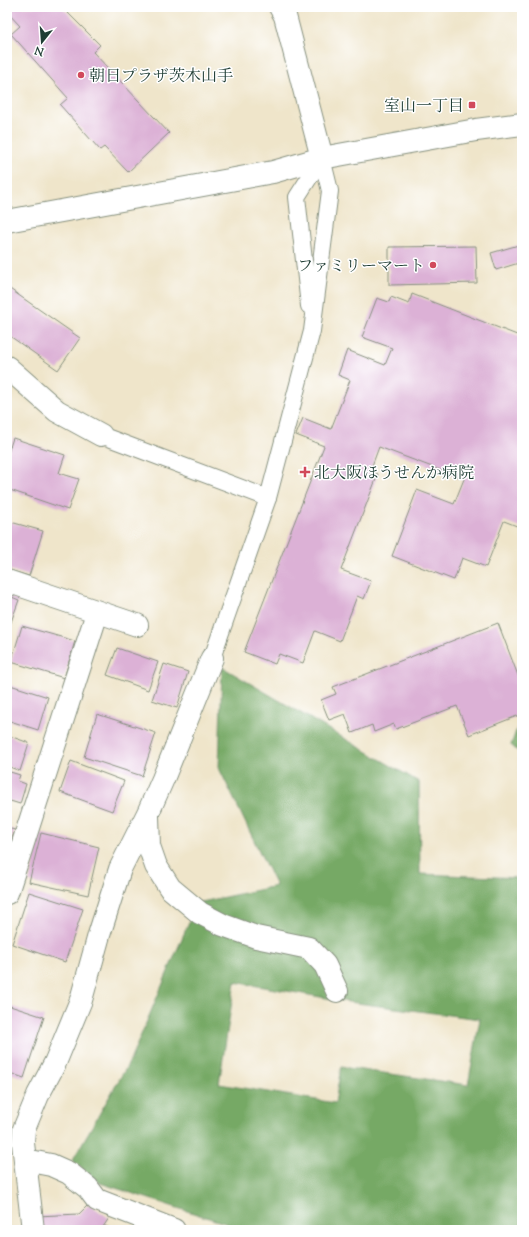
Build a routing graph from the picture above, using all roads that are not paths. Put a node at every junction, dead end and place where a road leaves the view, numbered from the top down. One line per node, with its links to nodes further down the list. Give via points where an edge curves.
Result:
1 (280, 7): 3 (street, via 285,16)
2 (522, 124): 3 (street)
3 (322, 158): 4 (street, via 273,172); 5 (lane, via 330,191); 5 (lane, via 297,197)
4 (7, 221)
5 (312, 331): 8 (lane)
6 (9, 376): 7 (street, via 57,411)
7 (101, 435): 8 (lane)
8 (268, 498): 12 (lane)
9 (7, 581): 10 (street)
10 (97, 613): 11 (street); 14 (street)
11 (137, 625)
12 (212, 658): 13 (street)
13 (148, 813): 15 (street, via 149,846 156,866 170,888 200,913 223,925 256,937 309,948 325,965); 16 (street, via 120,869 81,1000 24,1129)
14 (8, 888)
15 (337, 991)
16 (25, 1160): 17 (street); 18 (street, via 51,1165 69,1173 88,1188 97,1200)
17 (32, 1230)
18 (174, 1230)

